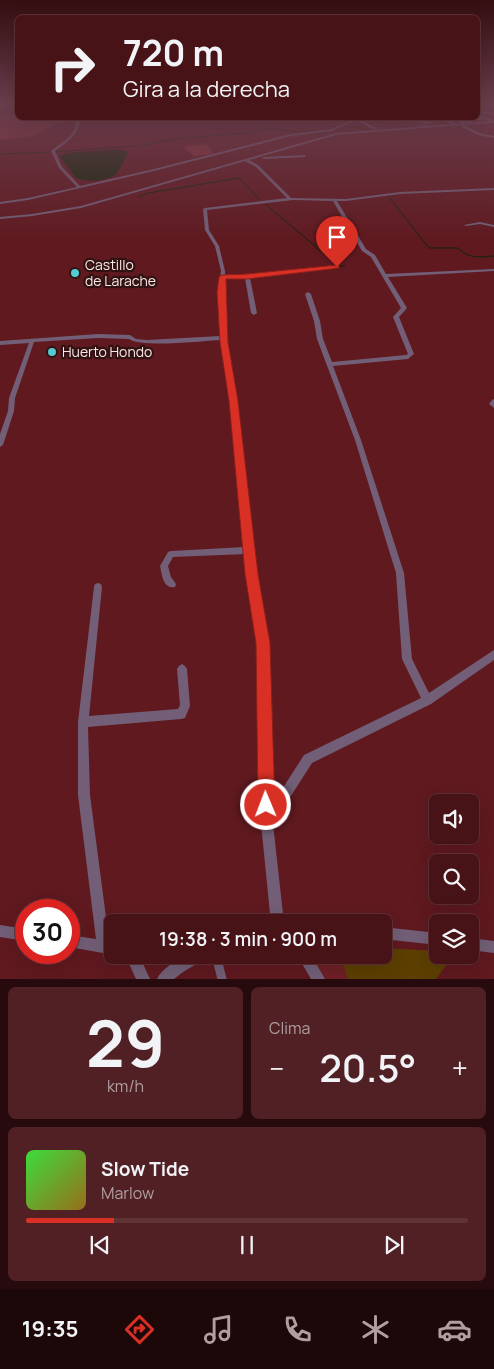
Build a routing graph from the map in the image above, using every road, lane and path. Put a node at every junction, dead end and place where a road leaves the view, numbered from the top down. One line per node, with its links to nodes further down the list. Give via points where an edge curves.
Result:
1 (53, 151): 10 (street, via 60,167)
2 (235, 151): 6 (street); 8 (street)
3 (278, 151): 6 (street)
4 (305, 156): 5 (street)
5 (289, 157): 6 (street); 7 (street)
6 (248, 159): 9 (street); 12 (street)
7 (297, 162)
8 (153, 171): 9 (street); 10 (street)
9 (165, 183): 15 (street, via 80,207)
10 (79, 187): 14 (street)
11 (494, 189): 13 (street)
12 (290, 199): 13 (street); 21 (street, via 205,209 207,230 217,246)
13 (334, 200): 20 (street, via 364,250 374,256)
14 (0, 203)
15 (0, 218)
16 (466, 225): 17 (street)
17 (494, 226)
18 (337, 267): 22 (street)
19 (494, 270): 20 (street)
20 (385, 276): 28 (street, via 404,308 396,317 411,354 408,357)
21 (222, 277): 22 (street); 25 (street)
22 (247, 277): 24 (street)
23 (308, 294): 28 (street)
24 (254, 313)
25 (224, 338): 26 (street, via 147,342 130,337 98,336); 32 (street, via 234,401)
26 (32, 342): 27 (street); 31 (street)
27 (0, 343)
28 (330, 364): 37 (street, via 358,440 400,574 407,659)
29 (494, 400): 30 (street)
30 (494, 406)
31 (0, 444)
32 (249, 550): 33 (street, via 171,554 164,566 167,579); 39 (street, via 263,643)
33 (172, 584)
34 (98, 587): 38 (street)
35 (494, 655): 37 (street)
36 (182, 669): 38 (street, via 185,706 181,714)
37 (427, 700): 39 (street, via 308,759)
38 (83, 722): 41 (street, via 84,795)
39 (267, 824): 40 (street)
40 (277, 914)
41 (104, 921)
42 (0, 931): 43 (street)
43 (15, 933)
44 (392, 934): 45 (street)
45 (429, 939)
46 (80, 942): 47 (street)
47 (104, 945)
48 (479, 945): 49 (street)
49 (494, 946)
50 (136, 964): 54 (street)
51 (183, 964): 55 (street)
52 (218, 964): 56 (street)
53 (309, 964): 57 (street)
54 (143, 979)
55 (164, 979)
56 (222, 979)
57 (318, 979)

